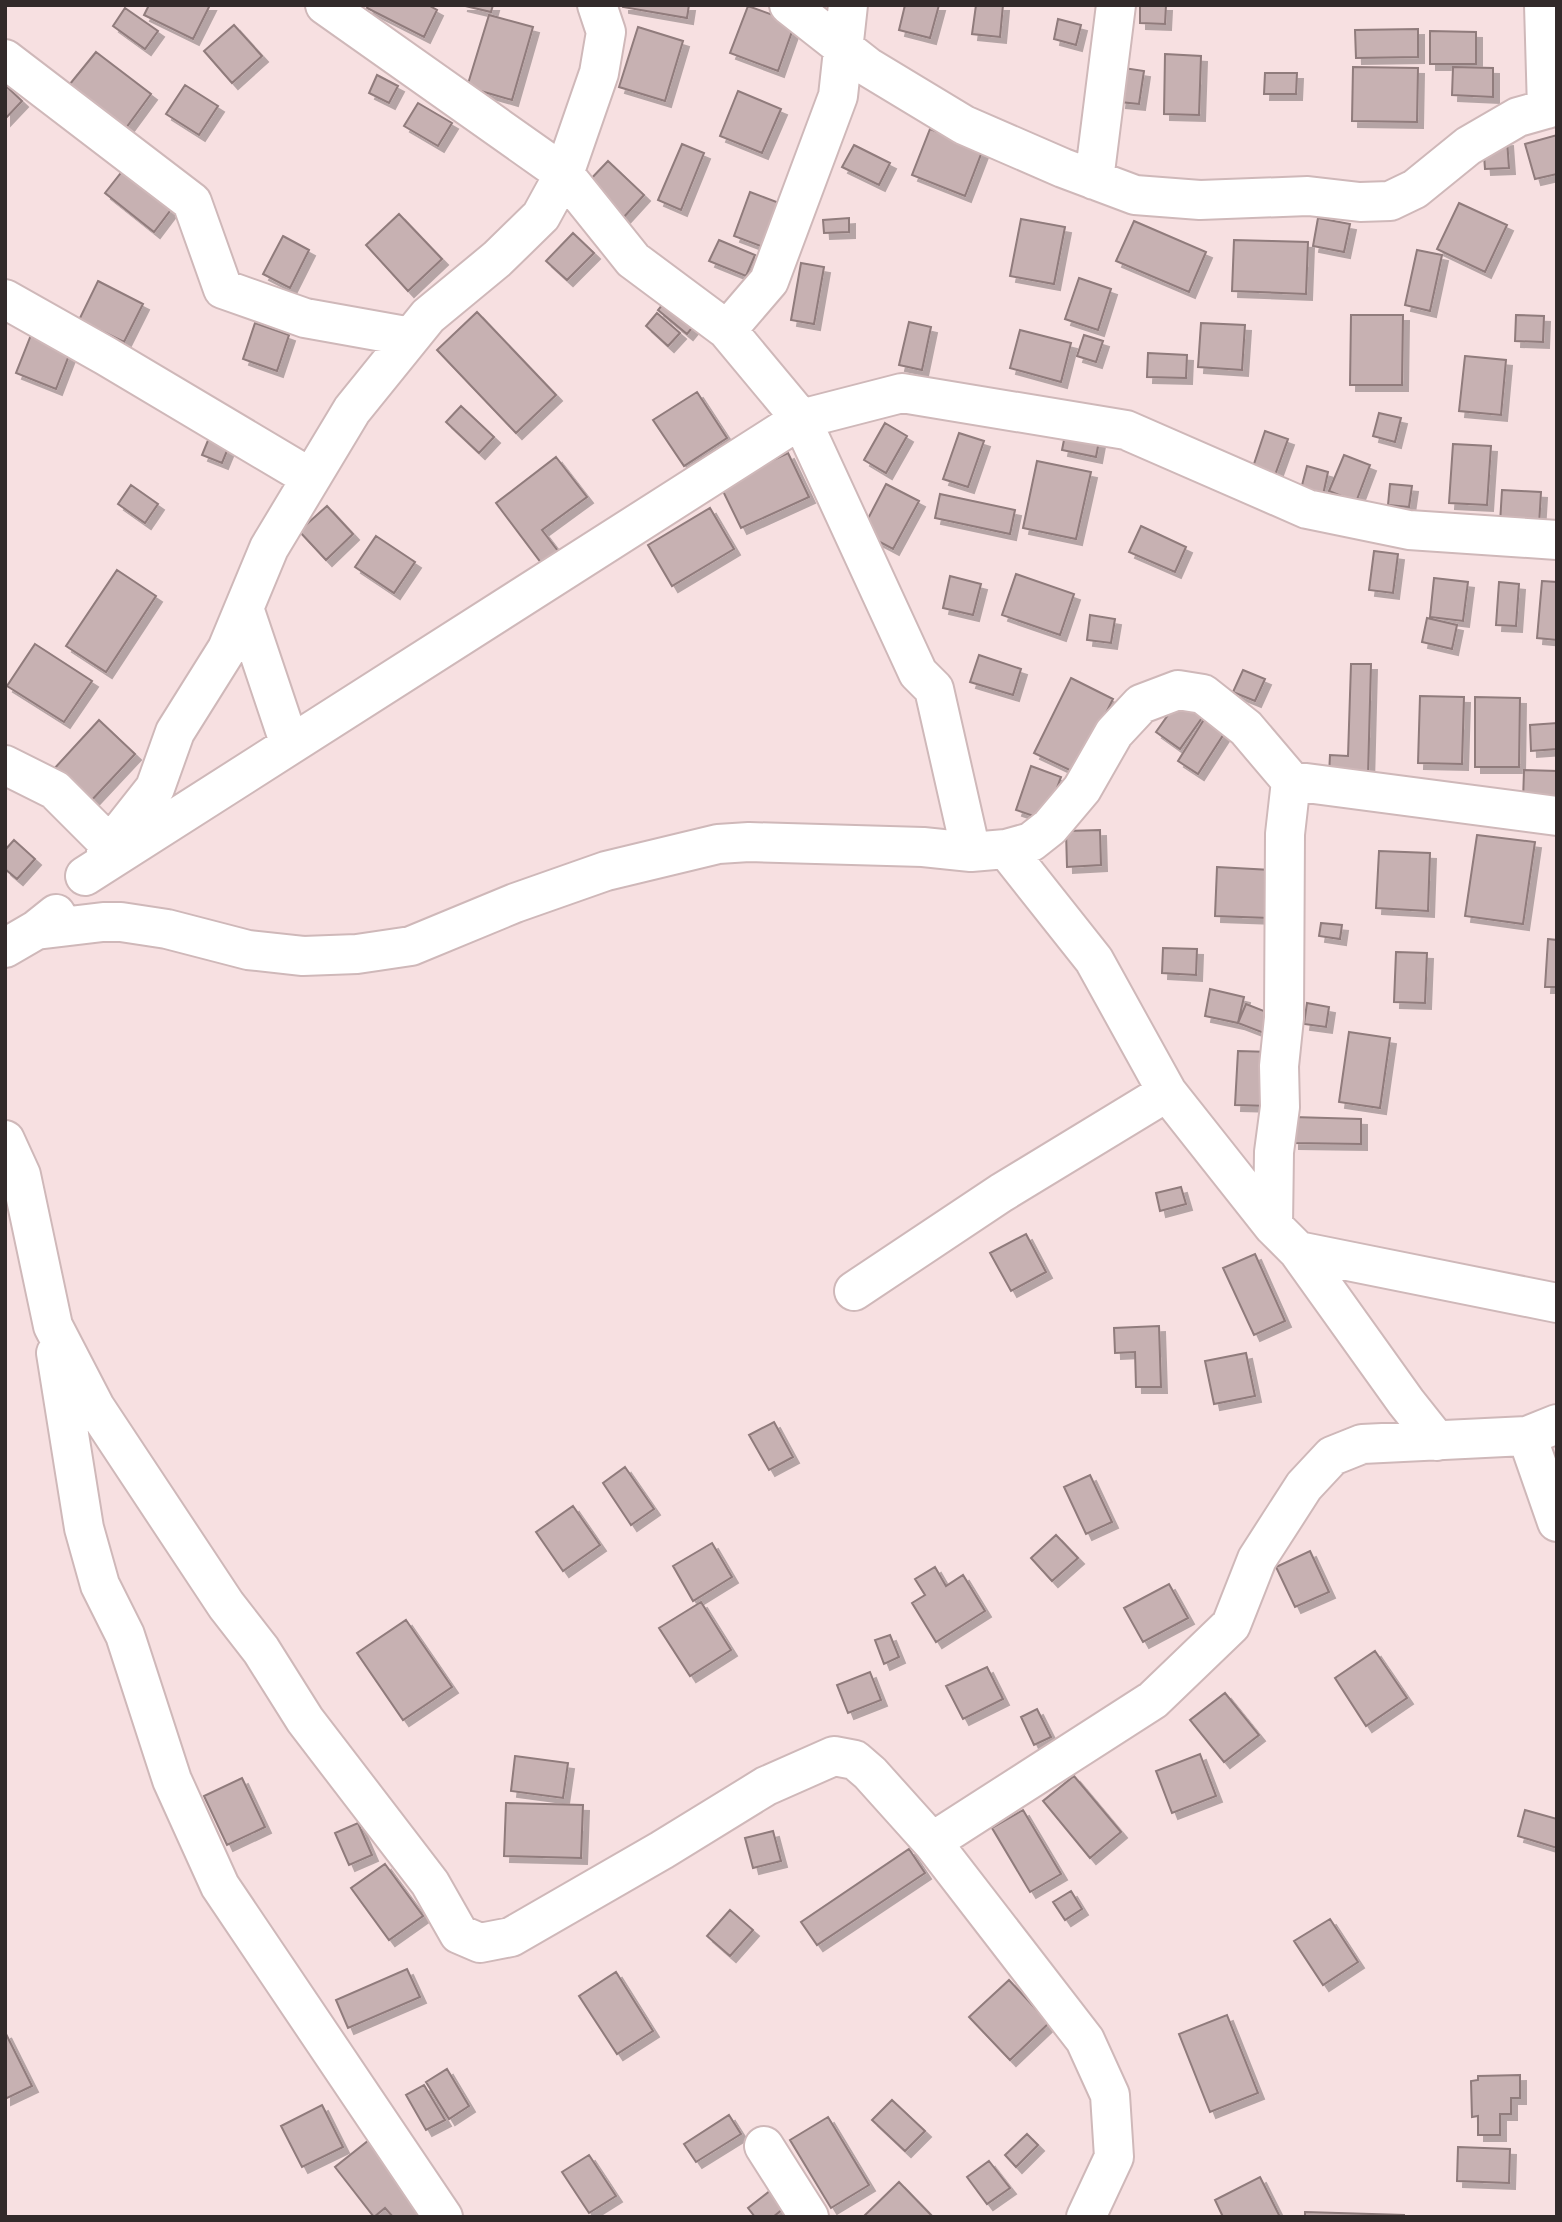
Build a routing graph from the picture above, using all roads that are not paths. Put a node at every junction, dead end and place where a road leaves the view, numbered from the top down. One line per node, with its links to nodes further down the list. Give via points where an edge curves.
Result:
1 (326, 5): 10 (street)
2 (597, 5): 10 (street, via 606,32 599,73)
3 (789, 5): 7 (street)
4 (848, 5): 7 (street)
5 (1116, 5): 11 (street)
6 (1544, 5): 9 (street)
7 (844, 48): 11 (street, via 964,125); 13 (street, via 838,96 769,281)
8 (5, 60): 14 (street, via 192,201 223,289 305,318)
9 (1552, 107): 11 (street, via 1518,117 1468,146 1415,189 1390,201 1308,196 1200,201 1135,195)
10 (564, 174): 13 (street, via 633,260); 14 (street, via 541,216 428,316)
11 (1094, 180)
12 (5, 299): 16 (street)
13 (727, 330): 15 (street)
14 (411, 337): 16 (street, via 352,410)
15 (801, 419): 17 (street, via 902,393 1126,430 1307,509 1409,530); 19 (street); 24 (street, via 918,673 934,689)
16 (311, 478): 18 (street, via 269,548)
17 (1557, 540)
18 (244, 608): 19 (street); 23 (street, via 227,649 175,732 155,788)
19 (289, 745): 25 (street)
20 (5, 765): 23 (street, via 55,790)
21 (1291, 781): 22 (street); 24 (street, via 1246,728 1203,694 1178,690 1141,704 1114,733 1082,789 1050,827 1031,842); 29 (street, via 1285,834 1284,1018 1275,1152)
22 (1557, 816)
23 (110, 845): 25 (street)
24 (988, 850): 26 (street, via 718,844 606,871 411,946 357,954 248,950 121,922); 27 (street, via 1094,960)
25 (85, 876): 26 (street, via 55,915)
26 (21, 939)
27 (1167, 1092): 29 (street); 30 (street, via 1001,1193)
28 (5, 1139): 32 (street, via 21,1175)
29 (1285, 1239): 31 (street); 34 (street)
30 (854, 1291)
31 (1557, 1303)
32 (53, 1326): 36 (street, via 95,1407 211,1582 305,1720 430,1883 459,1934 480,1943 511,1937 766,1786 834,1756 855,1760 870,1773); 38 (street, via 84,1528 100,1585 124,1635 172,1780 220,1886)
33 (1542, 1430): 34 (street); 35 (street)
34 (1437, 1441): 36 (street, via 1362,1444 1332,1456 1304,1486 1257,1559 1231,1625 1202,1653 1153,1700)
35 (1557, 1522)
36 (932, 1842): 40 (street, via 1085,2040 1110,2095 1114,2157)
37 (764, 2146): 39 (street)
38 (443, 2217)
39 (809, 2217)
40 (1086, 2217)

